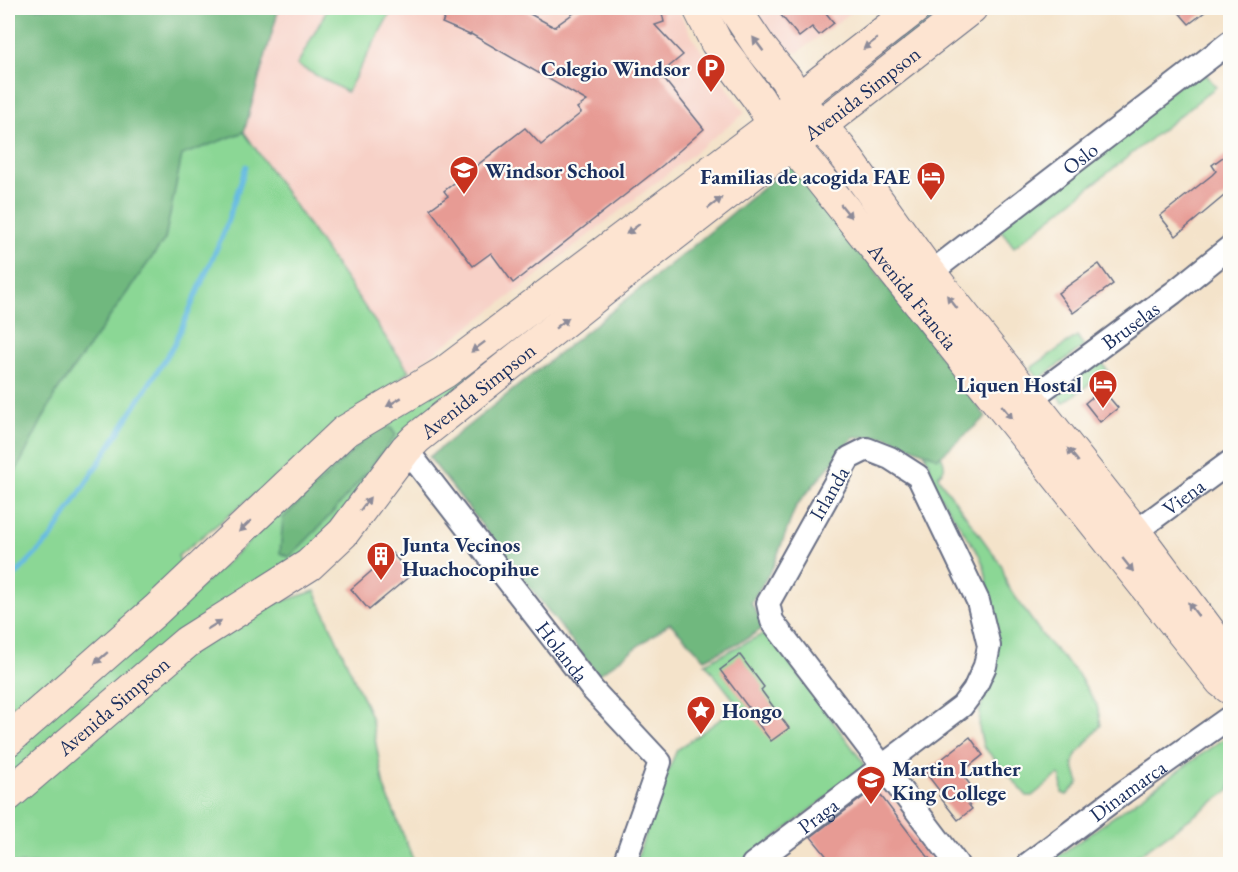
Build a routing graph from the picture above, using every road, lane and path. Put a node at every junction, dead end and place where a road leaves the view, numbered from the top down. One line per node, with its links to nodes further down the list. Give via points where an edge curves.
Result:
1 (699, 8): 8 (main road, Avenida Francia, via 716,42)
2 (734, 8): 6 (main road, Avenida Francia, one-way to 2)
3 (915, 8): 6 (main road, Avenida Simpson, one-way to 6)
4 (971, 8): 7 (main road, Avenida Simpson)
5 (1230, 42): 10 (street, Oslo)
6 (797, 100): 7 (main road, Avenida Francia); 8 (main road, Avenida Simpson)
7 (819, 124): 8 (main road, Avenida Simpson); 10 (main road, Avenida Francia)
8 (783, 135): 12 (main road, Avenida Simpson, one-way to 8, via 635,265); 15 (main road, Avenida Simpson, one-way to 15, via 445,372 344,432); 18 (main road, Avenida Francia, one-way to 18)
9 (1230, 247): 11 (street, Bruselas)
10 (930, 273): 11 (main road, Avenida Francia, one-way to 10)
11 (1029, 400): 14 (main road, Avenida Francia, one-way to 11)
12 (406, 449): 16 (main road, Avenida Simpson, one-way to 12, via 309,565 343,533); 23 (street, Holanda, via 592,689 660,762)
13 (1230, 462): 14 (street, Viena)
14 (1136, 532): 17 (main road, Avenida Francia, one-way to 14)
15 (156, 610): 16 (main road); 20 (main road, Avenida Simpson, one-way to 20)
16 (187, 642): 22 (main road, Avenida Simpson)
17 (1230, 654)
18 (1230, 688)
19 (1230, 717): 26 (street, Dinamarca)
20 (8, 740)
21 (882, 765): 21 (street, Irlanda, via 962,706 981,677 989,646 978,601 918,476 867,449 849,458 768,603 772,621); 24 (street, Praga); 25 (street, Irlanda)
22 (8, 795)
23 (624, 864)
24 (753, 864)
25 (957, 864)
26 (1028, 864)

